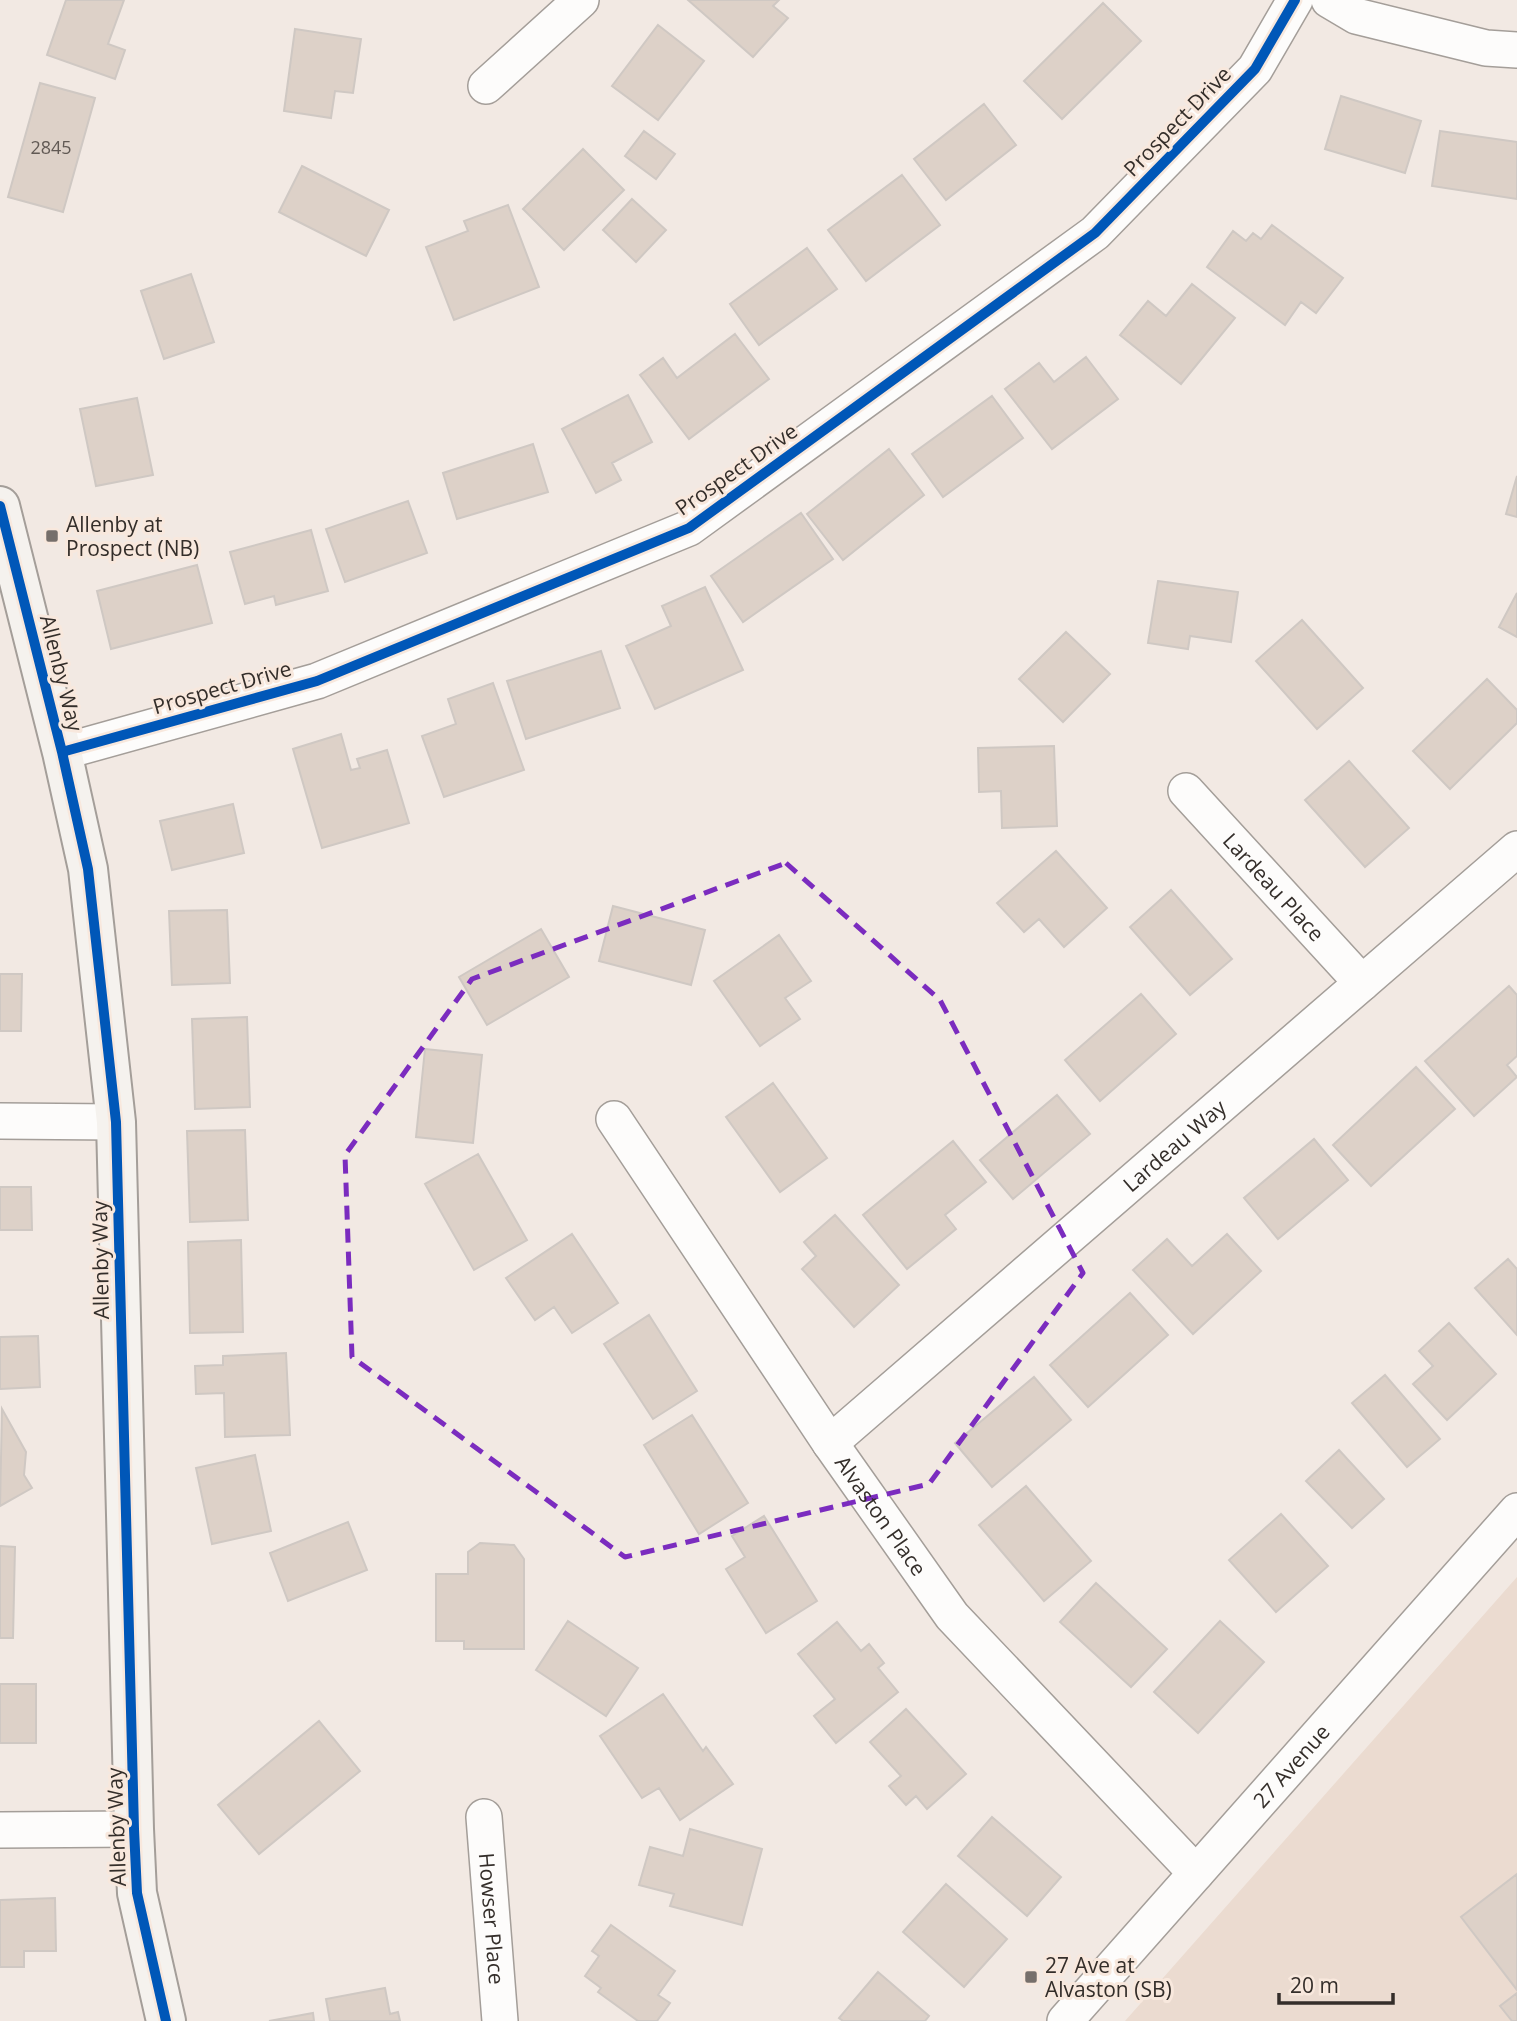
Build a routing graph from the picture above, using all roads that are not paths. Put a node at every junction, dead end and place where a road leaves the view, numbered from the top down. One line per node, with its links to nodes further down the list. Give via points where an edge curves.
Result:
1 (581, 0): 5 (street)
2 (1295, 0): 7 (street, Prospect Drive, via 1255,69 1095,233 688,528 317,681)
3 (1329, 0): 4 (street, via 1356,16 1486,48)
4 (1517, 50)
5 (486, 86)
6 (0, 506): 7 (street, Allenby Way)
7 (62, 752): 13 (street, Allenby Way, via 88,869)
8 (1186, 791): 10 (street, Lardeau Place)
9 (1517, 849): 10 (street, Lardeau Way)
10 (1362, 983): 14 (street, Lardeau Way)
11 (614, 1119): 14 (street, Alvaston Place)
12 (0, 1121): 13 (street)
13 (116, 1122): 17 (street, Allenby Way)
14 (830, 1443): 19 (street, Alvaston Place, via 952,1616)
15 (1517, 1511): 19 (street, 27 Avenue)
16 (484, 1816): 21 (street, Howser Place)
17 (134, 1829): 18 (street); 20 (street, Allenby Way, via 137,1893)
18 (0, 1830)
19 (1196, 1873): 22 (street, 27 Avenue)
20 (166, 2021)
21 (500, 2021)
22 (1065, 2021)

